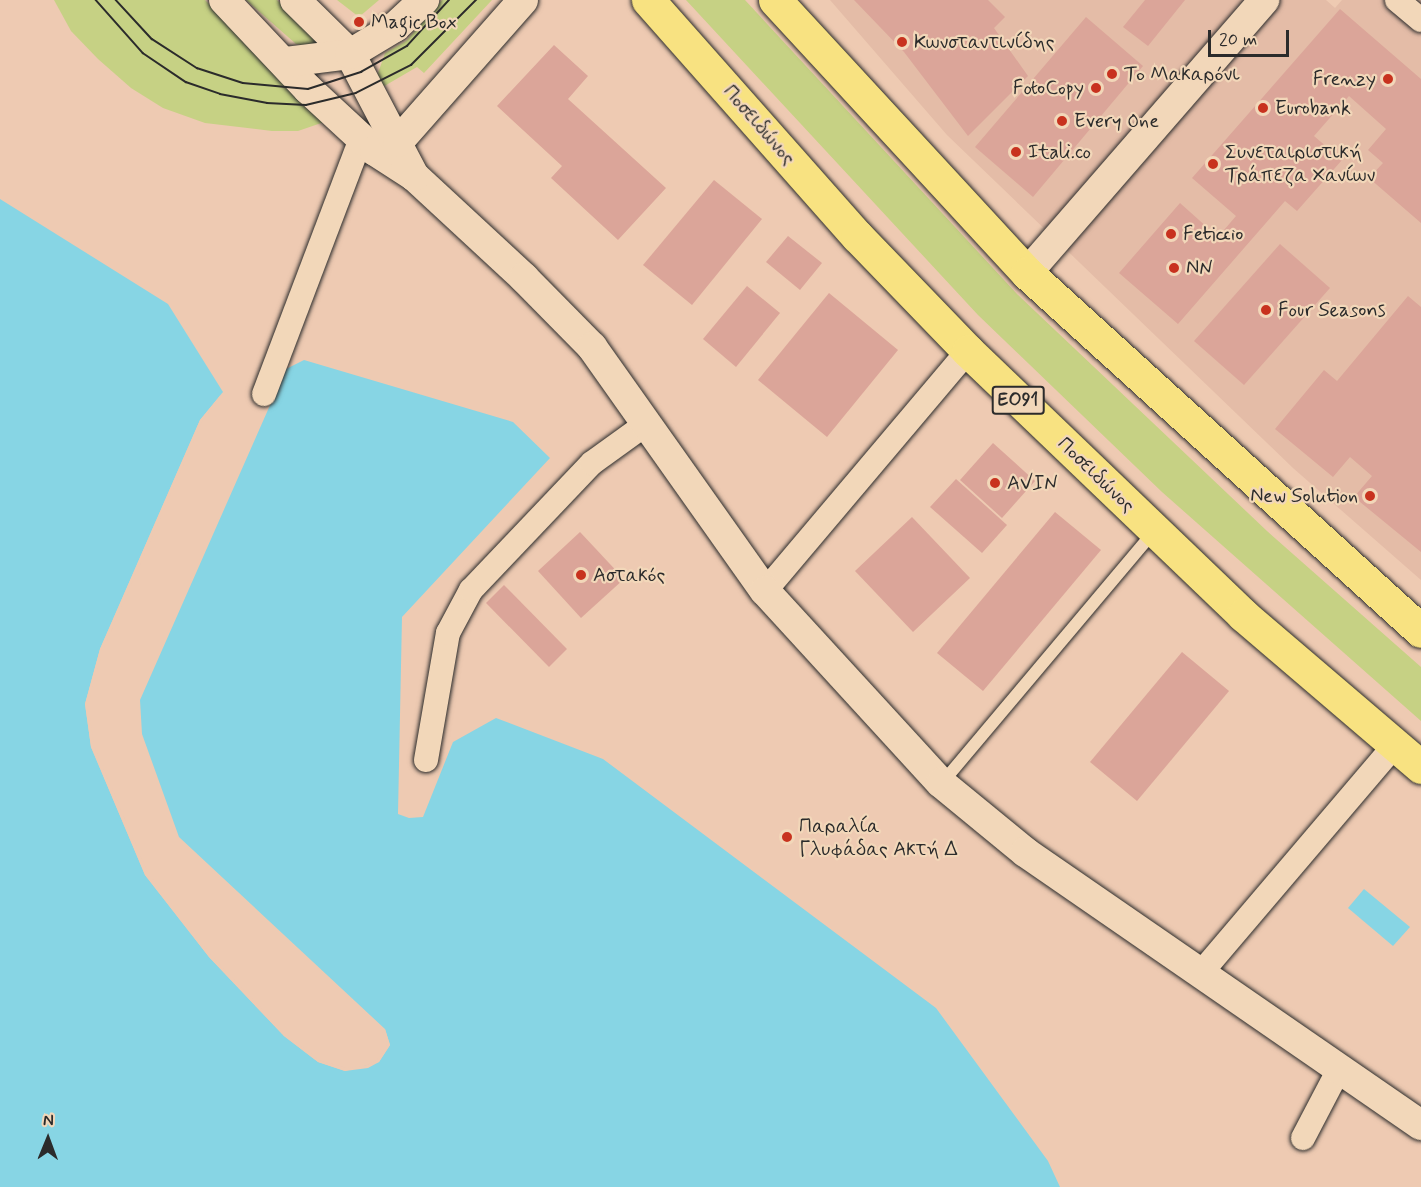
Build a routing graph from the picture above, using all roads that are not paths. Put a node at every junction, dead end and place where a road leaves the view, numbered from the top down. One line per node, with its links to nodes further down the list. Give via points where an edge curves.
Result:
1 (224, 0): 11 (street)
2 (295, 0): 10 (street)
3 (424, 0): 10 (street, via 395,27)
4 (523, 0): 13 (street)
5 (648, 0): 16 (highway, Ποσειδώνος / ΕΟ91, via 857,236)
6 (775, 0): 15 (highway)
7 (1263, 0): 15 (street)
8 (1397, 0): 9 (street)
9 (1421, 20)
10 (350, 54): 11 (street); 13 (street)
11 (286, 62): 12 (street, via 308,89)
12 (361, 139): 14 (street); 17 (street)
13 (398, 142): 14 (street)
14 (414, 176): 18 (street, via 592,347)
15 (1027, 273): 21 (highway)
16 (968, 351): 19 (highway, Ποσειδώνος / ΕΟ91); 20 (street)
17 (264, 394)
18 (646, 424): 20 (street); 23 (street, via 592,463 471,590 448,633)
19 (1154, 531): 22 (highway, Ποσειδώνος / ΕΟ91, via 1243,615); 25 (lane)
20 (765, 591): 25 (street)
21 (1421, 631)
22 (1395, 746): 24 (highway, Ποσειδώνος / ΕΟ91); 26 (street)
23 (426, 760)
24 (1421, 767)
25 (942, 783): 26 (street, via 1025,852)
26 (1200, 974): 27 (street)
27 (1339, 1070): 28 (street); 29 (street)
28 (1421, 1125)
29 (1303, 1138)

